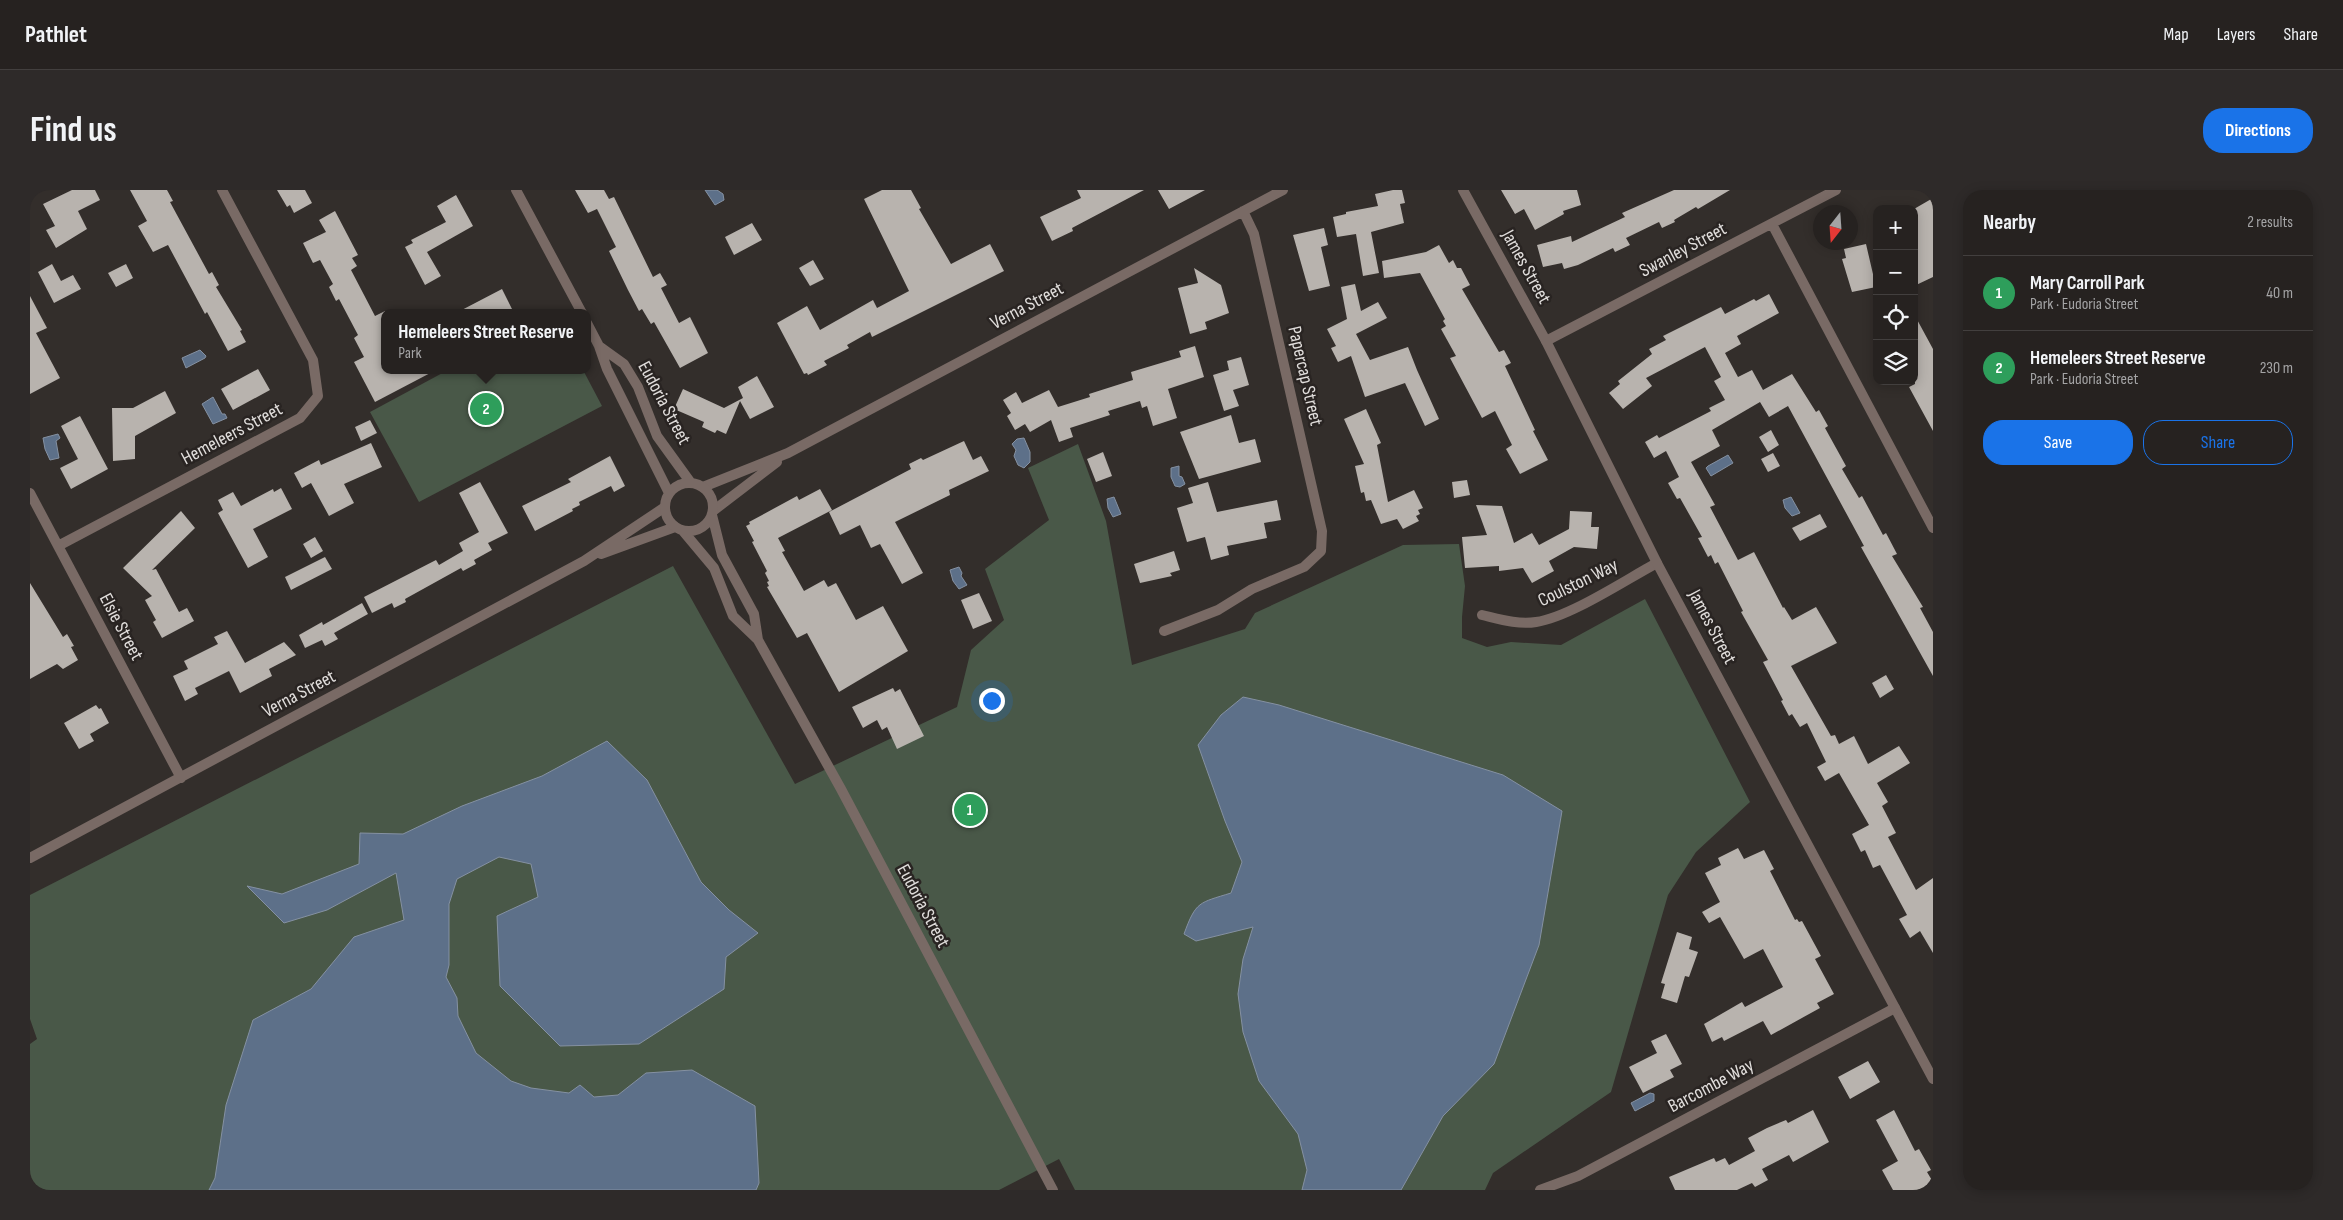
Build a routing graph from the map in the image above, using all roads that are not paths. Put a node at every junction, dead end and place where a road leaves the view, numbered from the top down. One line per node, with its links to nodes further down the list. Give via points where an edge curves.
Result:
1 (222, 190): 21 (street, Hemeleers Street, via 313,360 318,396 300,418)
2 (516, 190): 8 (street)
3 (1283, 190): 6 (street, Verna Street)
4 (1463, 190): 10 (street, James Street)
5 (1836, 190): 7 (street, Swanley Street)
6 (1243, 211): 12 (street, Verna Street); 25 (street, Papercap Street, via 1254,234 1316,502 1322,531 1321,551 1304,567 1252,589 1218,610)
7 (1772, 224): 10 (street, Swanley Street); 19 (street)
8 (580, 309)
9 (591, 331): 11 (street, Eudoria Street)
10 (1546, 341): 23 (street, James Street)
11 (599, 346): 13 (street, Eudoria Street, via 624,364 638,387 657,436); 16 (street, Eudoria Street, via 607,369)
12 (788, 453): 14 (street, Verna Street); 18 (street, Verna Street)
13 (691, 483): 14 (street); 16 (street, via 679,485)
14 (703, 487): 18 (street, via 713,502)
15 (30, 493): 21 (street, Elsie Street)
16 (669, 493): 17 (street)
17 (665, 507): 20 (street, via 668,519); 22 (street, Verna Street)
18 (713, 513): 20 (street, via 706,525 695,530); 26 (street, Eudoria Street, via 722,555 754,614)
19 (1933, 528)
20 (679, 529): 22 (street, Verna Street); 26 (street, Eudoria Street, via 714,568 734,616)
21 (58, 546): 27 (street, Elsie Street)
22 (584, 561): 27 (street, Verna Street)
23 (1657, 562): 24 (street, Coulston Way, via 1561,615 1519,623); 29 (street, James Street)
24 (1482, 615)
25 (1164, 632)
26 (758, 640): 31 (street, Eudoria Street, via 841,789)
27 (181, 778): 28 (street, Verna Street)
28 (30, 858)
29 (1896, 1008): 30 (street, James Street); 32 (street, Barcombe Way, via 1578,1176)
30 (1933, 1079)
31 (1053, 1190)
32 (1540, 1190)

